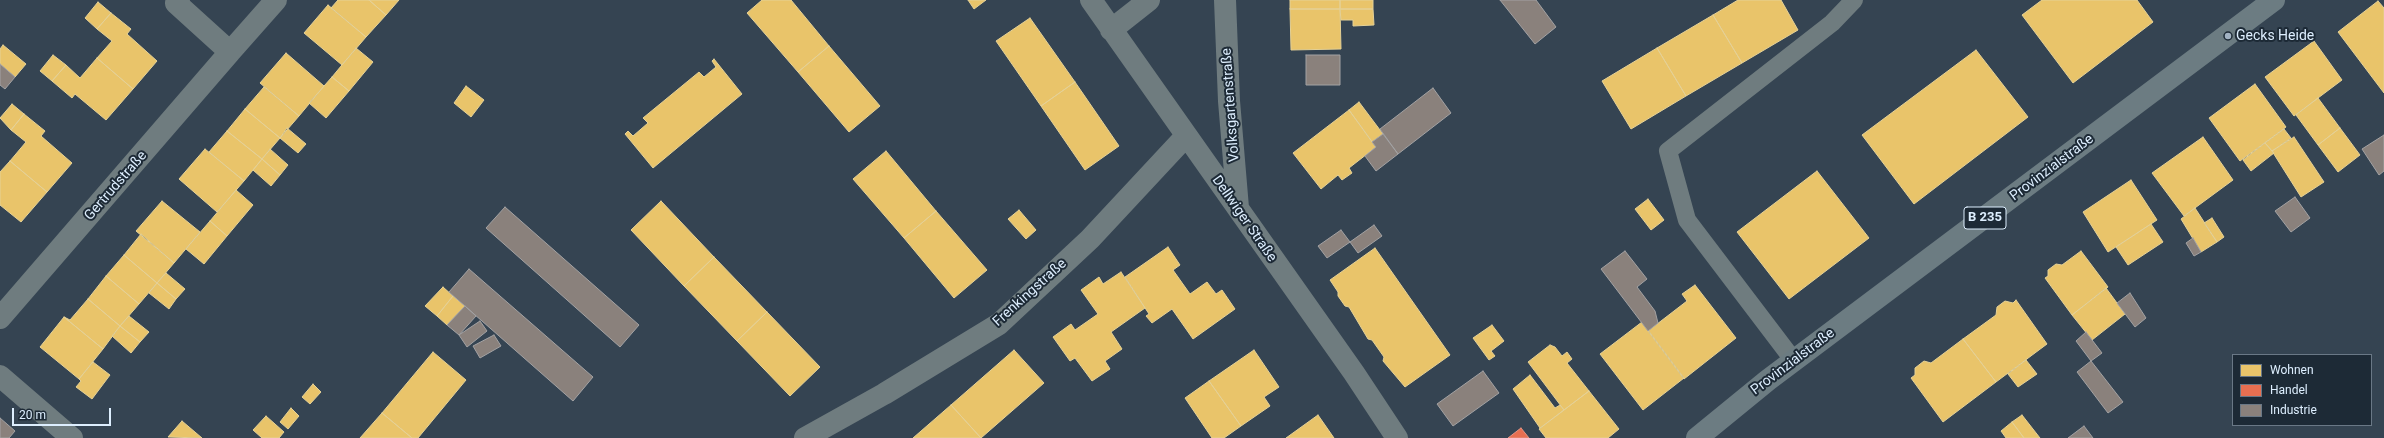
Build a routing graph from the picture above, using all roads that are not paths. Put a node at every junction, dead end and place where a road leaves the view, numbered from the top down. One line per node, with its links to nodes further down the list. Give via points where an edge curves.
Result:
1 (179, 0): 9 (street, via 176,4)
2 (276, 0): 9 (street, Gertrudstraße)
3 (1090, 0): 8 (street, Dellwiger Straße)
4 (1149, 0): 8 (street)
5 (1225, 0): 11 (street, Volksgartenstraße, via 1229,101)
6 (1854, 0): 13 (lane, via 1832,22 1668,151 1687,220)
7 (2274, 0): 13 (main road, Provinzialstraße / B 235)
8 (1111, 30): 10 (street, Dellwiger Straße)
9 (230, 52): 12 (street, Gertrudstraße)
10 (1186, 136): 11 (street, Dellwiger Straße); 16 (street, Frenkingstraße, via 1090,239 999,324 884,394)
11 (1238, 209): 17 (street, Dellwiger Straße)
12 (0, 318)
13 (1794, 361): 18 (main road, Provinzialstraße / B 235)
14 (0, 376): 15 (street)
15 (72, 438)
16 (805, 438)
17 (1397, 438)
18 (1697, 438)

